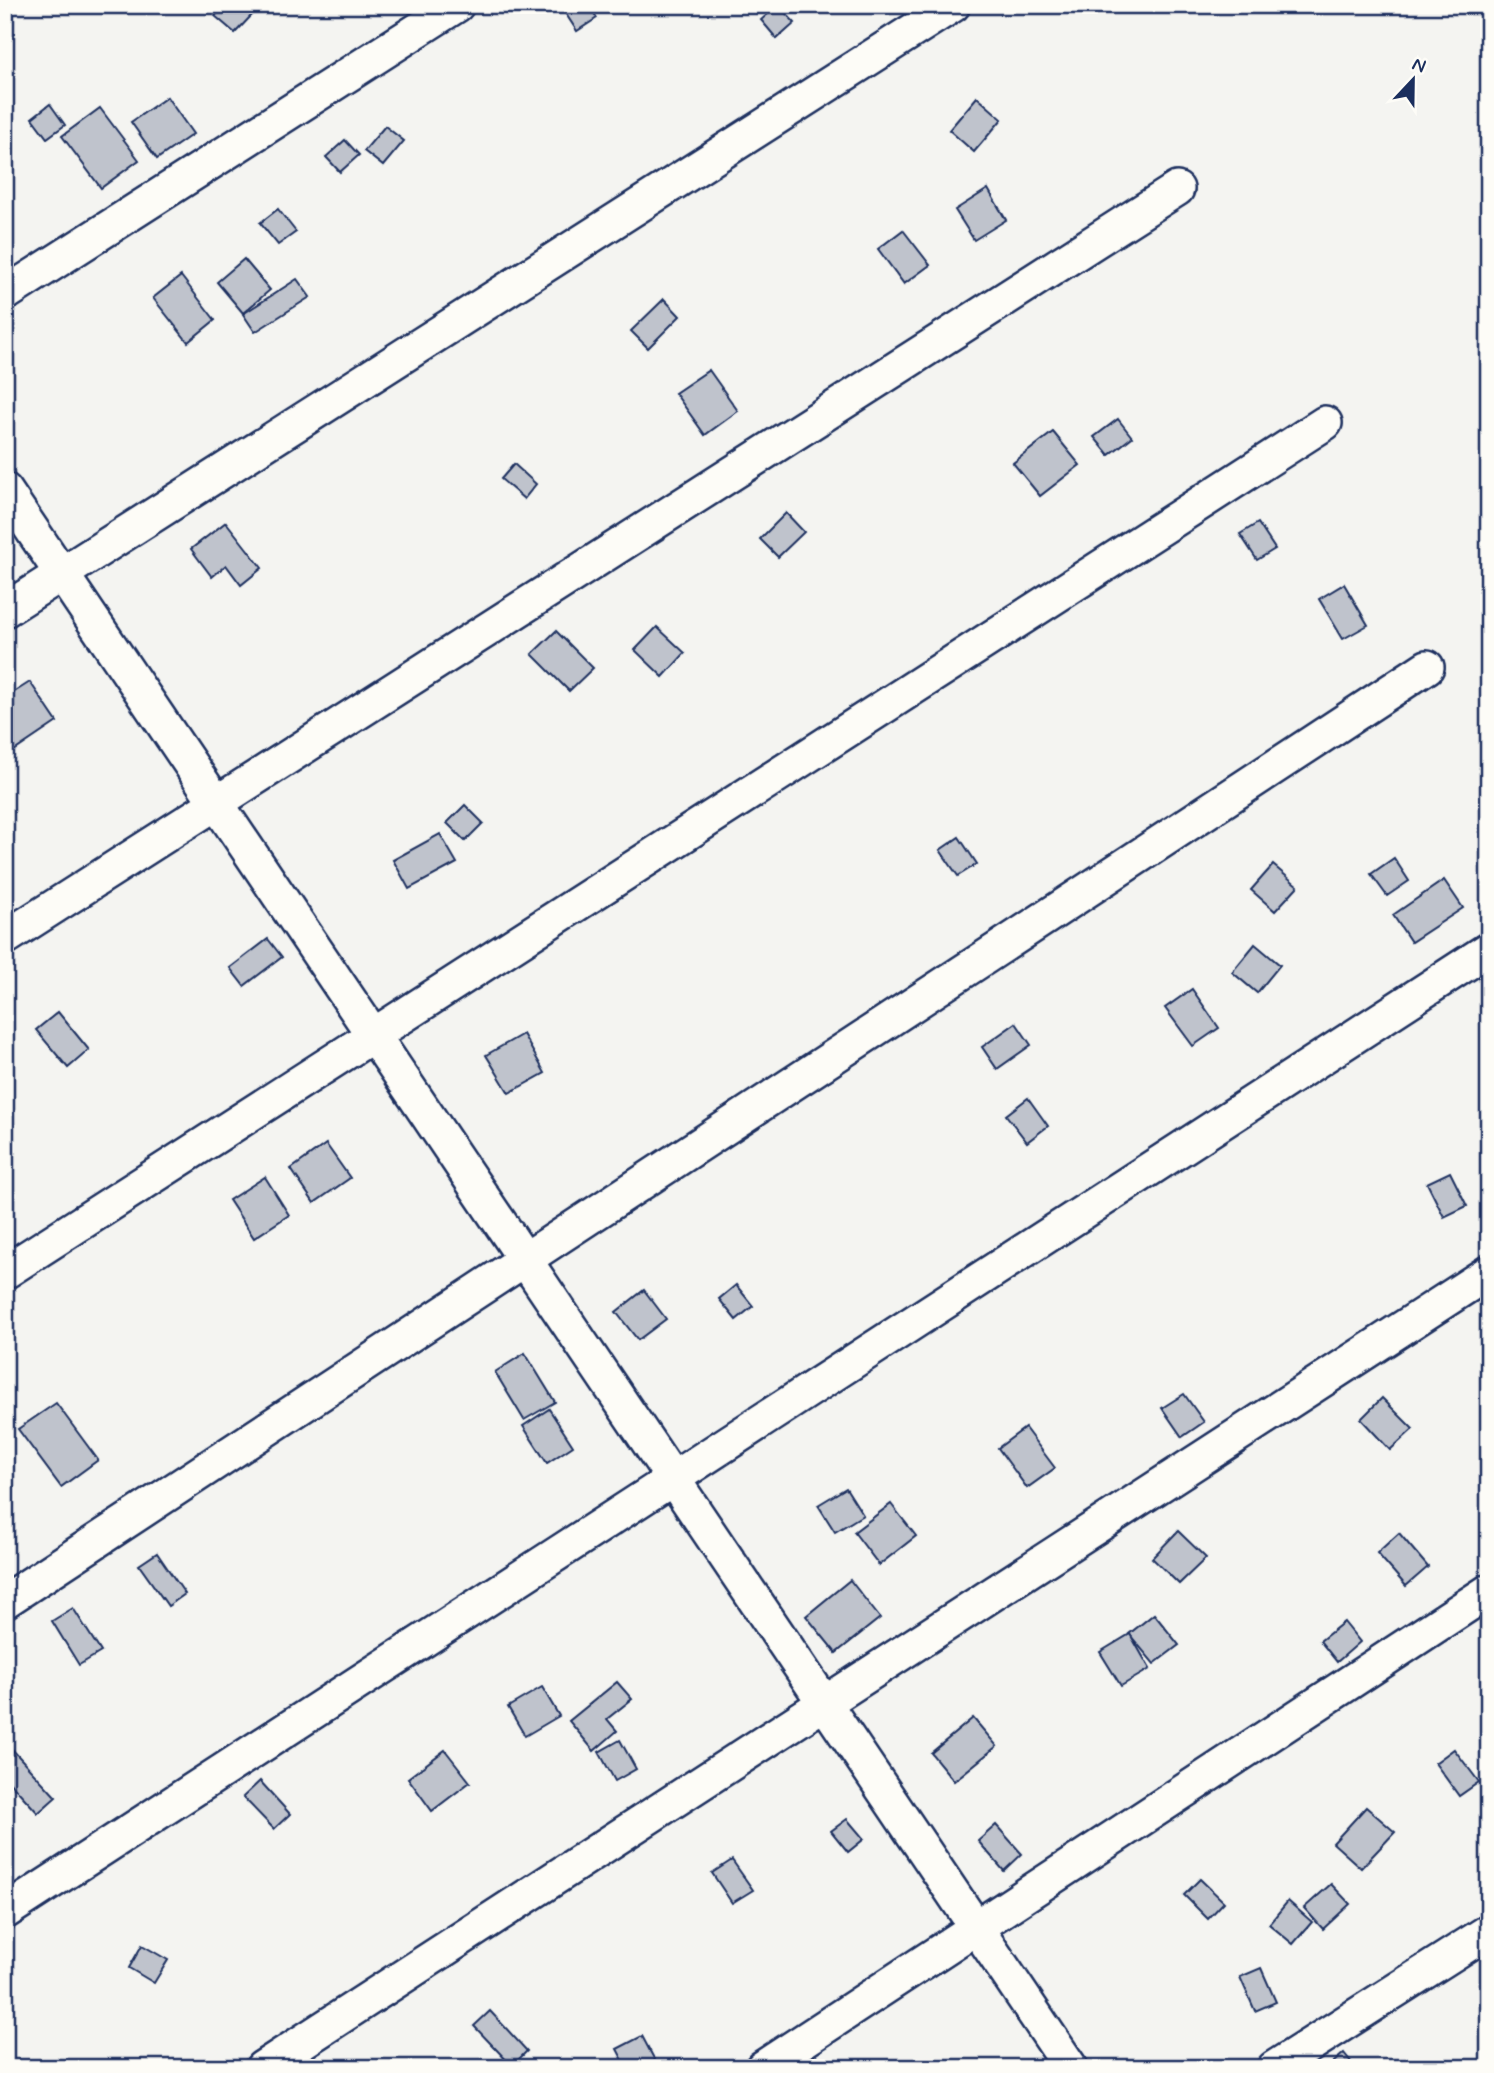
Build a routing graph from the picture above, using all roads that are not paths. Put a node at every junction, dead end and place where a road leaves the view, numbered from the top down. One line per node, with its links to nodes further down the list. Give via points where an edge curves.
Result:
1 (457, 5): 4 (street)
2 (953, 5): 7 (street)
3 (1177, 189): 10 (street)
4 (5, 295)
5 (1325, 423): 13 (street)
6 (5, 490): 7 (street)
7 (62, 574): 8 (street); 10 (street)
8 (5, 610)
9 (1427, 667): 14 (street)
10 (216, 803): 11 (street); 13 (street)
11 (5, 938)
12 (1489, 949): 17 (street)
13 (373, 1035): 14 (street); 15 (street)
14 (525, 1259): 17 (street); 19 (street)
15 (5, 1272)
16 (1489, 1272): 20 (street)
17 (673, 1479): 20 (street); 21 (street)
18 (1489, 1591): 22 (street)
19 (5, 1601)
20 (825, 1703): 22 (street); 24 (street)
21 (5, 1912)
22 (976, 1927): 25 (street); 26 (street)
23 (1489, 1931): 27 (street)
24 (262, 2068)
25 (762, 2068)
26 (1071, 2068)
27 (1274, 2068)

